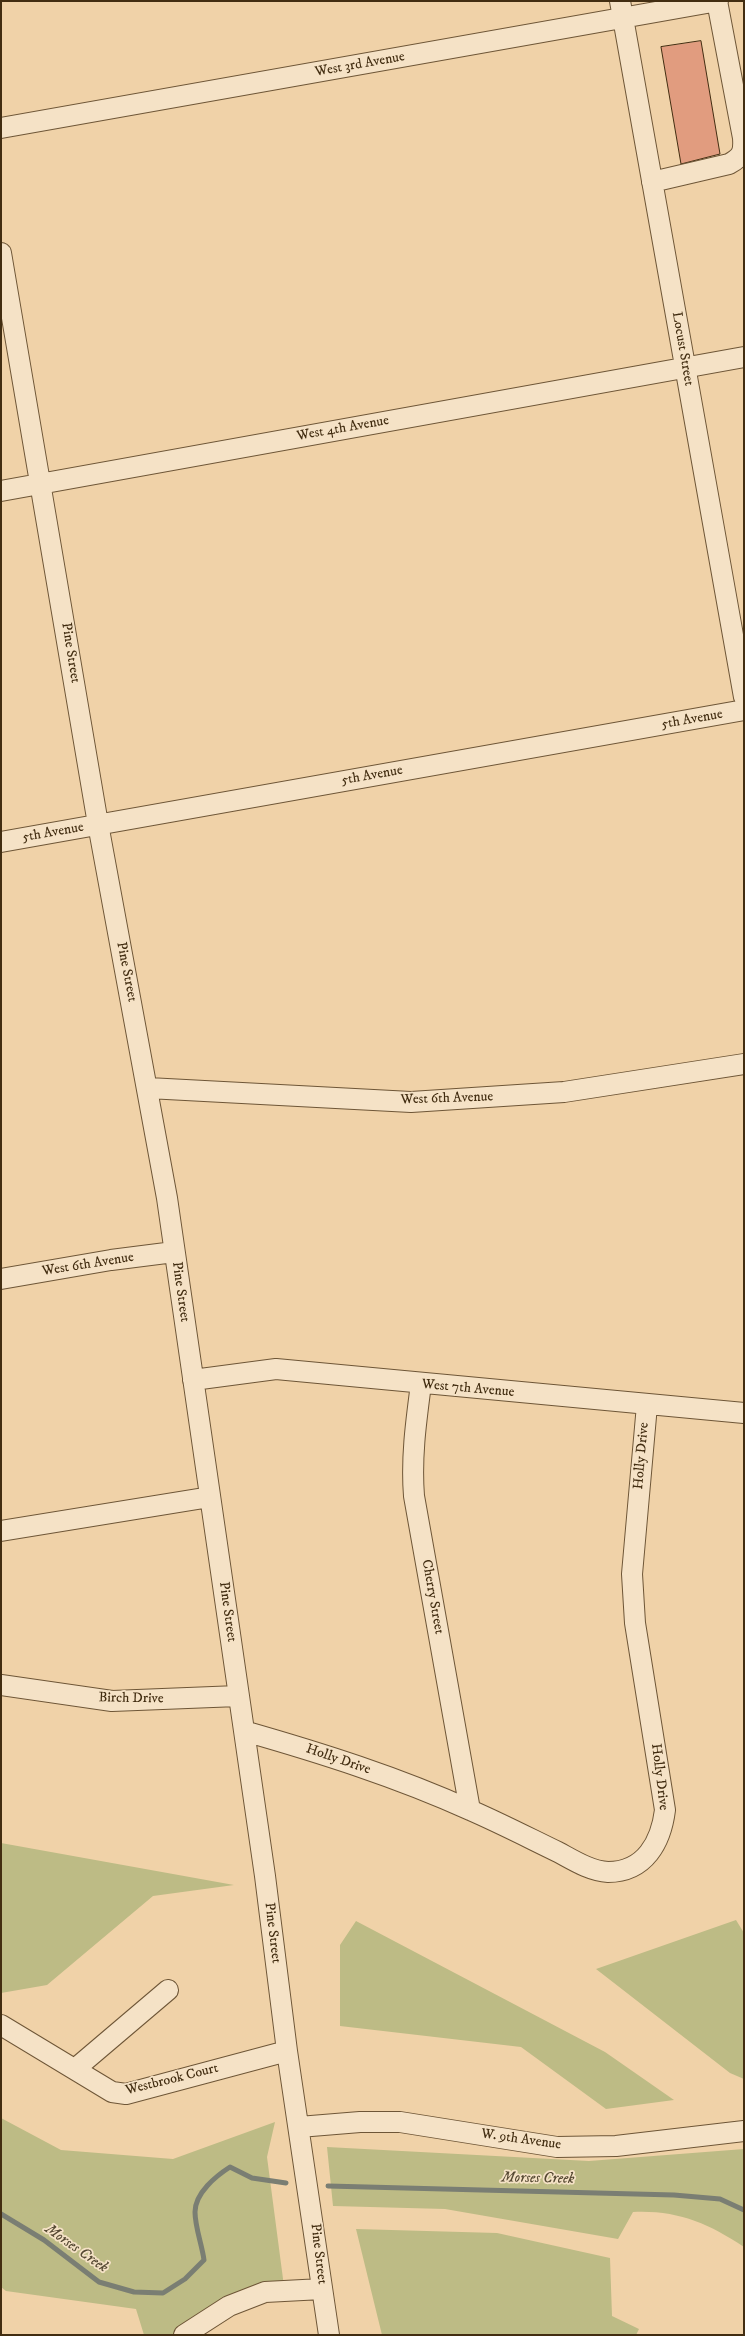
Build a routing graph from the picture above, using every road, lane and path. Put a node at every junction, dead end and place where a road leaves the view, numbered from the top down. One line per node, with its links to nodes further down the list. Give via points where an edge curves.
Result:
1 (718, 1): 2 (street, West 3rd Avenue); 4 (street, via 744,150 740,158 729,164)
2 (621, 9): 3 (street, West 3rd Avenue); 4 (street, Locust Street)
3 (1, 128)
4 (652, 182): 7 (street, Locust Street)
5 (1, 253): 8 (street, Pine Street)
6 (744, 357): 7 (street, West 4th Avenue)
7 (686, 368): 8 (street, West 4th Avenue); 10 (street, Locust Street)
8 (42, 484): 9 (street, West 4th Avenue); 12 (street, Pine Street)
9 (1, 491)
10 (744, 697)
11 (744, 710): 12 (street, 5th Avenue)
12 (98, 824): 13 (street, 5th Avenue); 15 (street, Pine Street)
13 (1, 842)
14 (744, 1064): 15 (street, West 6th Avenue, via 564,1092 411,1102)
15 (148, 1088): 16 (street, Pine Street)
16 (174, 1252): 17 (street, West 6th Avenue); 18 (street, Pine Street)
17 (1, 1279)
18 (193, 1380): 19 (street, West 7th Avenue, via 276,1370); 22 (street, Pine Street)
19 (421, 1384): 20 (street, West 7th Avenue); 27 (street, Cherry Street, via 413,1442 414,1496)
20 (647, 1405): 21 (street, West 7th Avenue); 27 (street, Holly Drive, via 632,1574 635,1623 664,1796 664,1821 658,1841 647,1857 633,1866 621,1870 597,1870)
21 (744, 1413)
22 (210, 1497): 23 (street); 25 (street, Pine Street)
23 (1, 1531)
24 (1, 1685): 25 (street, Birch Drive, via 112,1701)
25 (238, 1696): 26 (street, Pine Street)
26 (244, 1731): 27 (street, Holly Drive, via 345,1760); 30 (street, Pine Street)
27 (470, 1810)
28 (168, 1990): 31 (street)
29 (1, 2025): 31 (street, Westbrook Court)
30 (287, 2051): 31 (street, Westbrook Court, via 126,2094 112,2092); 32 (street, Pine Street)
31 (75, 2069)
32 (299, 2127): 33 (street, W. 9th Avenue, via 400,2122 558,2147 616,2146); 34 (street, Pine Street)
33 (744, 2131)
34 (322, 2289): 35 (street, via 265,2292 229,2306); 36 (street, Pine Street)
35 (191, 2333)
36 (329, 2335)

